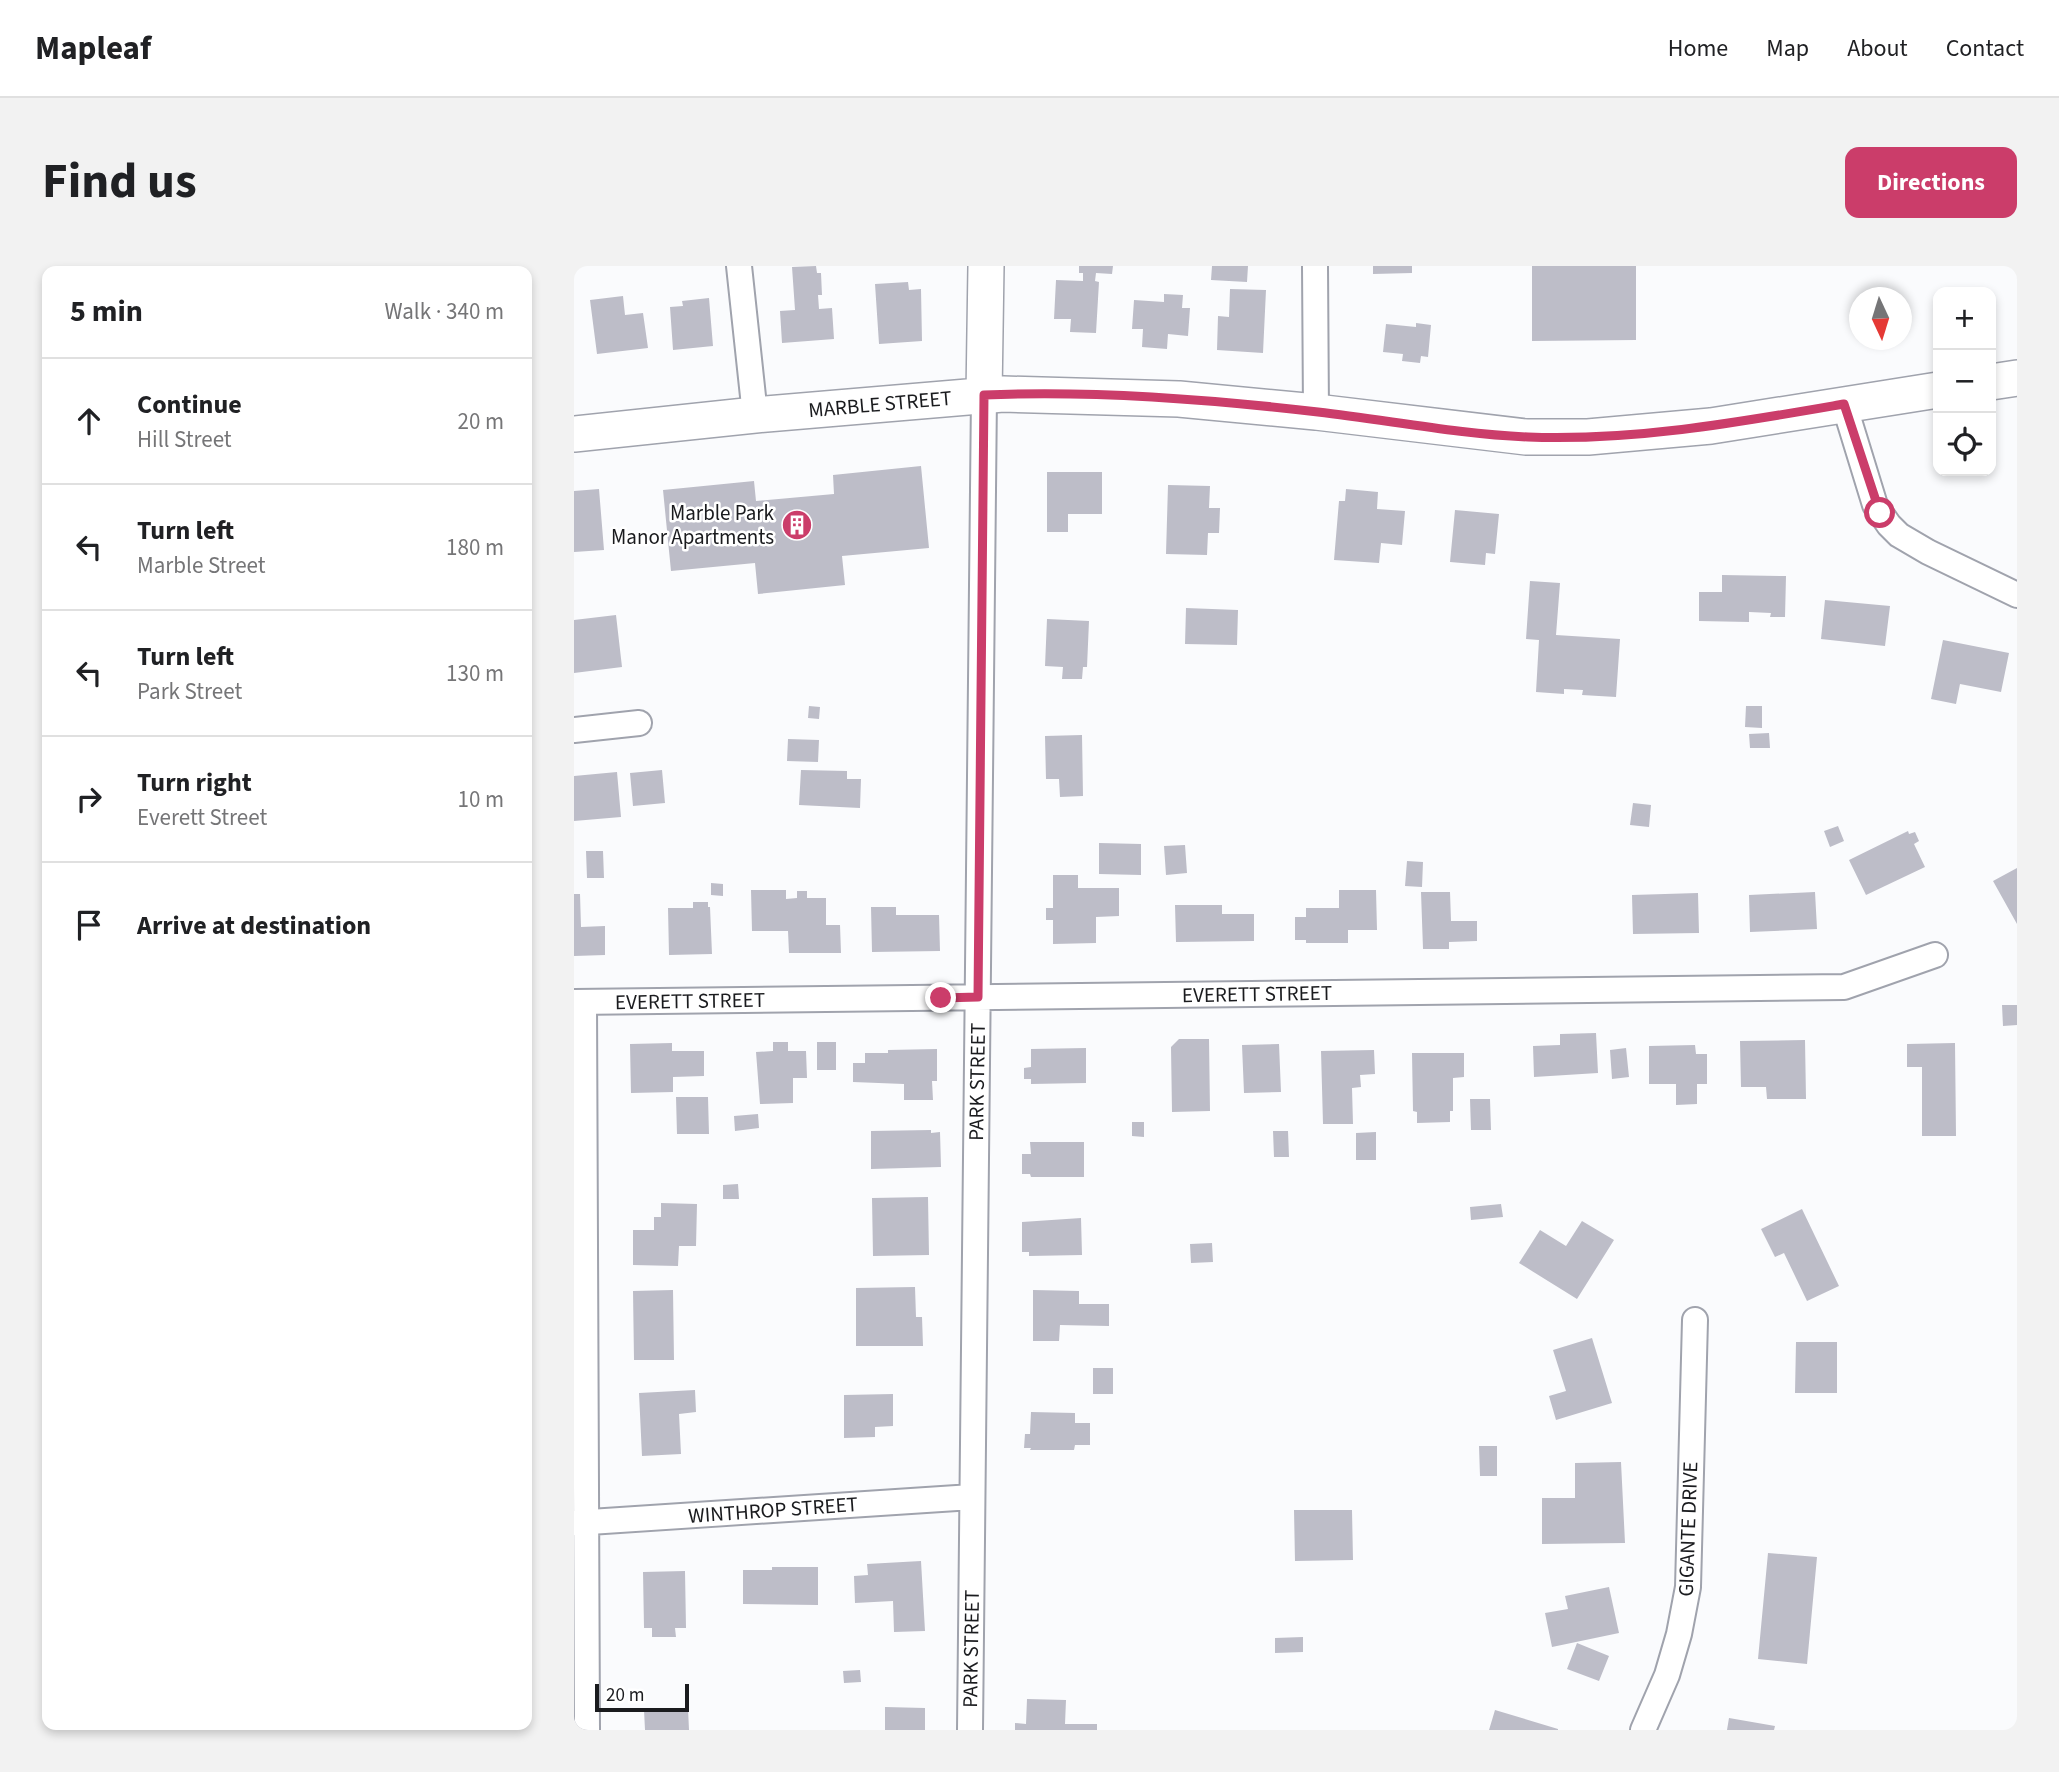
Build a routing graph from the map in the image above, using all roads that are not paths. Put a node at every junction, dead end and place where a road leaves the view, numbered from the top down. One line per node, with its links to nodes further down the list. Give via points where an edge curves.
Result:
1 (739, 266): 10 (street)
2 (986, 266): 7 (main road, PARK STREET)
3 (1315, 266): 9 (street)
4 (2017, 378): 5 (main road)
5 (1996, 381)
6 (1933, 391): 8 (main road, MARBLE STREET)
7 (984, 395): 9 (main road, MARBLE STREET, via 1131,396); 10 (main road, MARBLE STREET); 16 (street, PARK STREET)
8 (1844, 404): 9 (main road, MARBLE STREET, via 1711,426 1557,437 1462,431); 12 (street, via 1875,505 1889,525 1928,552)
9 (1316, 412)
10 (755, 415): 11 (main road, MARBLE STREET)
11 (574, 434)
12 (2017, 595)
13 (639, 723): 14 (street)
14 (574, 730)
15 (1935, 956): 16 (street, EVERETT STREET, via 1844,987)
16 (978, 997): 17 (street, EVERETT STREET); 19 (street, PARK STREET)
17 (579, 1002): 20 (street)
18 (1695, 1320): 23 (street, GIGANTE DRIVE, via 1688,1587 1667,1675)
19 (972, 1497): 20 (street, WINTHROP STREET); 22 (street, PARK STREET)
20 (580, 1522): 21 (street)
21 (587, 1730)
22 (970, 1730)
23 (1643, 1730)

